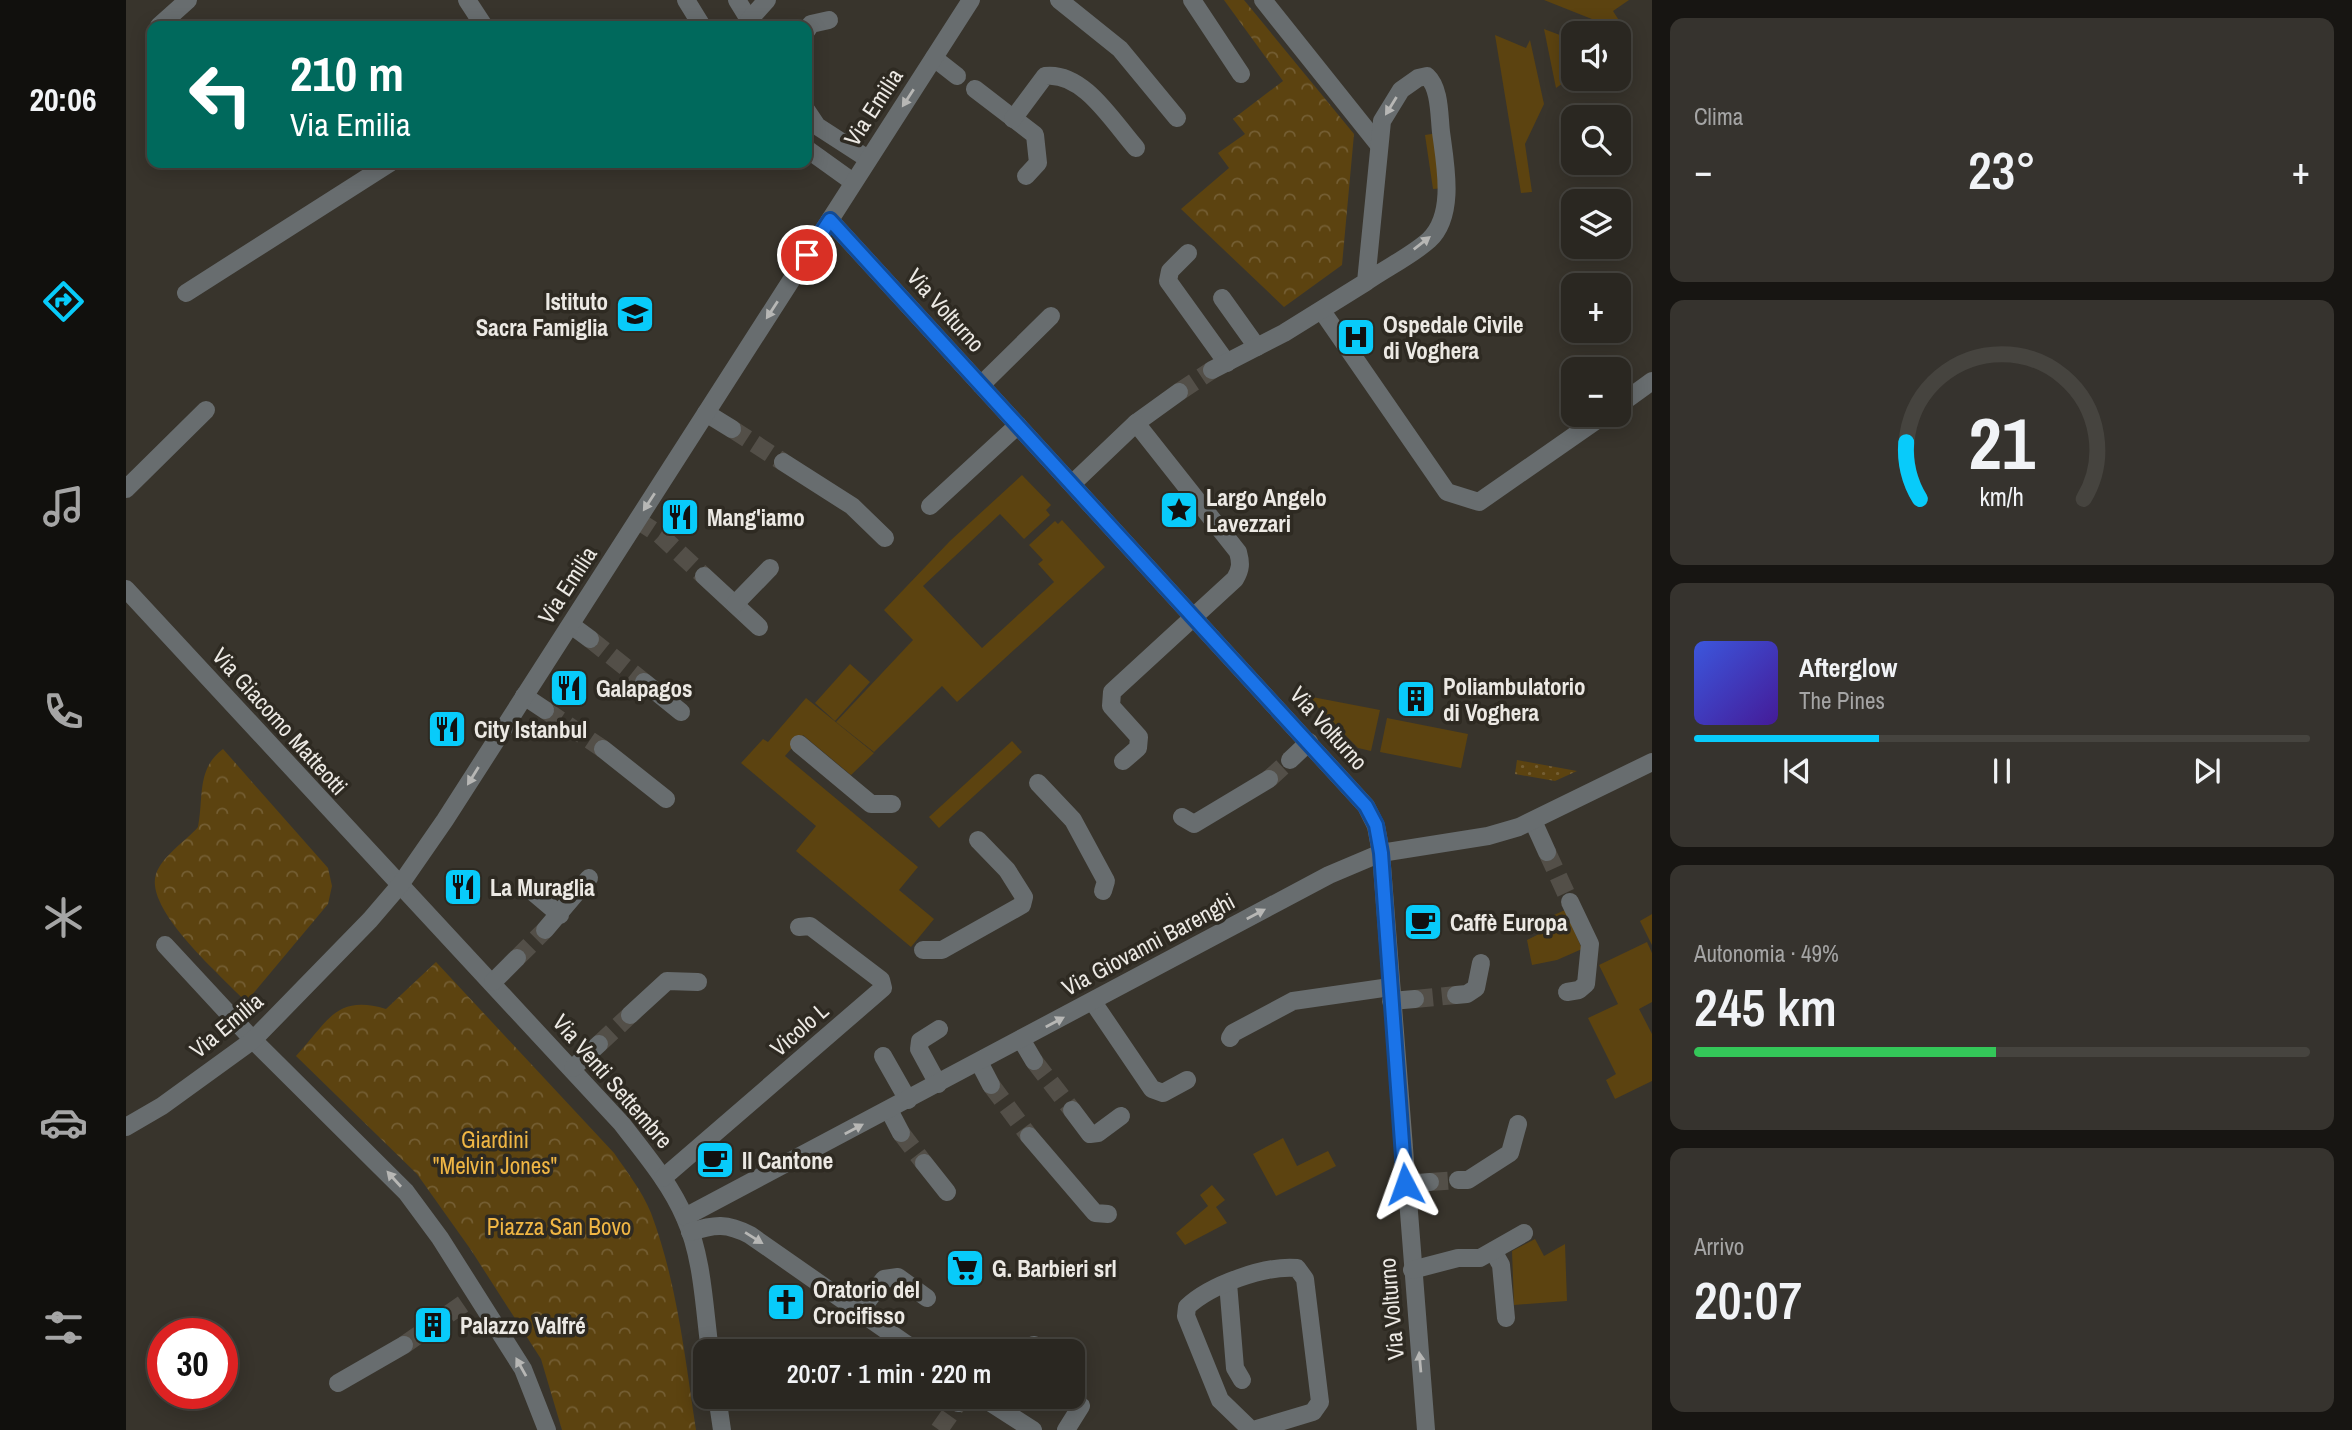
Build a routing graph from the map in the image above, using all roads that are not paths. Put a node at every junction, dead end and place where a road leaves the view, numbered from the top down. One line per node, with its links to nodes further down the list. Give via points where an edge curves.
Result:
1 (188, 0): 11 (street)
2 (467, 0): 12 (street)
3 (686, 0): 13 (street)
4 (737, 0): 14 (street)
5 (767, 0): 15 (street)
6 (971, 0): 17 (street, Via Emilia)
7 (1059, 0): 22 (street, via 1120,49)
8 (1192, 0): 18 (street)
9 (1263, 0): 24 (street)
10 (829, 20): 16 (street)
11 (165, 21)
12 (481, 21)
13 (699, 21)
14 (750, 21)
15 (752, 21)
16 (812, 24)
17 (934, 58): 19 (street); 27 (street, Via Emilia, one-way to 27)
18 (1241, 74)
19 (957, 76)
20 (975, 89): 23 (street)
21 (812, 118): 27 (street)
22 (1177, 118)
23 (1013, 119): 25 (street, via 1045,76 1058,74 1076,82); 29 (street, via 1035,135 1038,163)
24 (1378, 144): 33 (street); 33 (street, one-way to 24, via 1430,239 1444,209 1448,188 1437,99 1427,76 1401,90 1382,121)
25 (1136, 148)
26 (812, 153): 30 (street)
27 (868, 159): 30 (street, Via Emilia)
28 (382, 168): 34 (street)
29 (1026, 176)
30 (853, 182): 31 (street, Via Emilia)
31 (830, 220): 40 (street, Via Volturno); 44 (street, Via Emilia, one-way to 44)
32 (1188, 254): 38 (street, via 1170,271 1168,281 1219,367)
33 (1366, 282): 36 (street)
34 (186, 293)
35 (1222, 298): 38 (street)
36 (1322, 311): 38 (street); 47 (street, via 1447,492 1479,502)
37 (1051, 316): 40 (street)
38 (1257, 347)
39 (1652, 381): 42 (street)
40 (981, 385): 46 (street, Via Volturno)
41 (1179, 392): 45 (street)
42 (1631, 396)
43 (206, 410): 51 (street)
44 (706, 413): 48 (street); 59 (street, Via Emilia, one-way to 59)
45 (1136, 423): 50 (street); 58 (street, via 1238,552 1241,569 1236,579)
46 (1018, 425): 50 (street, Via Volturno); 52 (street)
47 (1587, 427)
48 (732, 429)
49 (783, 462): 53 (street, via 852,506)
50 (1072, 484): 58 (street, Via Volturno)
51 (126, 489)
52 (930, 506)
53 (885, 538)
54 (770, 568): 57 (street)
55 (704, 576): 57 (street)
56 (126, 589): 82 (street, Via Giacomo Matteotti)
57 (735, 604): 60 (street)
58 (1194, 616): 66 (street, Via Volturno); 70 (street, via 1112,692 1111,706 1139,737 1138,748)
59 (571, 625): 61 (street); 63 (street, Via Emilia)
60 (759, 627)
61 (590, 639)
62 (644, 682): 65 (street)
63 (524, 696): 64 (street); 82 (street, Via Emilia, one-way to 82)
64 (545, 710)
65 (681, 712)
66 (1309, 742): 69 (street); 80 (street, Via Volturno, via 1366,806 1376,825)
67 (799, 744): 75 (street, via 871,804)
68 (603, 749): 74 (street)
69 (1290, 760)
70 (1123, 761)
71 (1652, 762): 77 (street, Via Giovanni Barenghi)
72 (1269, 779): 76 (street, via 1194,824)
73 (1038, 783): 83 (street, via 1073,820 1106,881)
74 (666, 799)
75 (892, 804)
76 (1182, 817)
77 (1533, 821): 79 (street); 80 (street, Via Giovanni Barenghi, via 1488,836)
78 (978, 840): 90 (street, via 1007,870 1024,897 1022,905 942,950)
79 (1547, 852)
80 (1381, 853): 96 (street, Via Volturno); 99 (street, Via Giovanni Barenghi, one-way to 80, via 1329,875)
81 (589, 878): 86 (street)
82 (400, 885): 93 (street, Via Venti Settembre); 103 (street, Via Emilia)
83 (1103, 891)
84 (534, 893): 86 (street)
85 (1570, 901): 95 (street, via 1590,944 1586,984)
86 (560, 915): 88 (street)
87 (799, 927): 122 (street, Vicolo L, via 810,926 881,980 883,988)
88 (545, 930)
89 (165, 945): 103 (street)
90 (923, 950)
91 (517, 958): 93 (street)
92 (1481, 963): 97 (street, via 1476,988)
93 (493, 982): 109 (street, Via Venti Settembre)
94 (698, 982): 100 (street, via 667,981)
95 (1567, 992)
96 (1390, 994): 98 (street); 102 (street, via 1293,1001); 125 (street, Via Volturno)
97 (1456, 995)
98 (1415, 999)
99 (1093, 1002): 104 (street, Via Giovanni Barenghi, one-way to 99); 110 (street, via 1152,1089 1163,1093)
100 (630, 1015)
101 (939, 1029): 111 (street, via 920,1041 919,1049)
102 (1230, 1038)
103 (253, 1040): 118 (street, Via Emilia); 144 (street, one-way to 103, via 523,1369 470,1300 405,1192)
104 (1021, 1040): 107 (street); 108 (street, Via Giovanni Barenghi)
105 (599, 1045): 109 (street)
106 (883, 1056): 113 (street)
107 (1034, 1061)
108 (979, 1062): 111 (street, Via Giovanni Barenghi); 112 (street)
109 (573, 1069): 122 (street, Via Venti Settembre)
110 (1187, 1080)
111 (938, 1084): 113 (street, Via Giovanni Barenghi)
112 (991, 1084)
113 (908, 1100): 114 (street, Via Giovanni Barenghi)
114 (889, 1110): 119 (street); 128 (street, Via Giovanni Barenghi, one-way to 114)
115 (1072, 1110): 116 (street, via 1090,1134)
116 (1121, 1115)
117 (1518, 1124): 123 (street, via 1510,1153 1468,1180)
118 (126, 1128)
119 (901, 1133)
120 (1029, 1136): 127 (street, via 1096,1213)
121 (924, 1163): 126 (street)
122 (663, 1178): 128 (street, Via Venti Settembre)
123 (1458, 1180)
124 (1430, 1182): 125 (street)
125 (1405, 1184): 131 (street, Via Volturno)
126 (947, 1192)
127 (1108, 1214)
128 (688, 1225): 134 (street, one-way to 134, via 733,1226); 136 (street, Via Venti Settembre)
129 (1524, 1233): 130 (street)
130 (1493, 1251): 131 (street, via 1480,1258 1458,1258); 135 (street, via 1501,1265)
131 (1412, 1270): 149 (street, Via Volturno, one-way to 131)
132 (1228, 1283): 139 (street, via 1235,1368); 148 (street, via 1206,1290 1187,1307 1186,1316 1220,1400); 148 (street, via 1283,1267 1297,1268 1305,1279 1320,1402 1314,1412)
133 (927, 1298): 134 (street, via 898,1277 884,1279)
134 (860, 1311): 137 (street)
135 (1506, 1318)
136 (708, 1339)
137 (899, 1339)
138 (404, 1345): 140 (street)
139 (1242, 1380)
140 (338, 1383)
141 (719, 1409): 145 (street)
142 (1001, 1409): 146 (street)
143 (1079, 1409): 147 (street)
144 (547, 1430)
145 (722, 1430)
146 (1033, 1430)
147 (1066, 1430)
148 (1252, 1430)
149 (1426, 1430)

